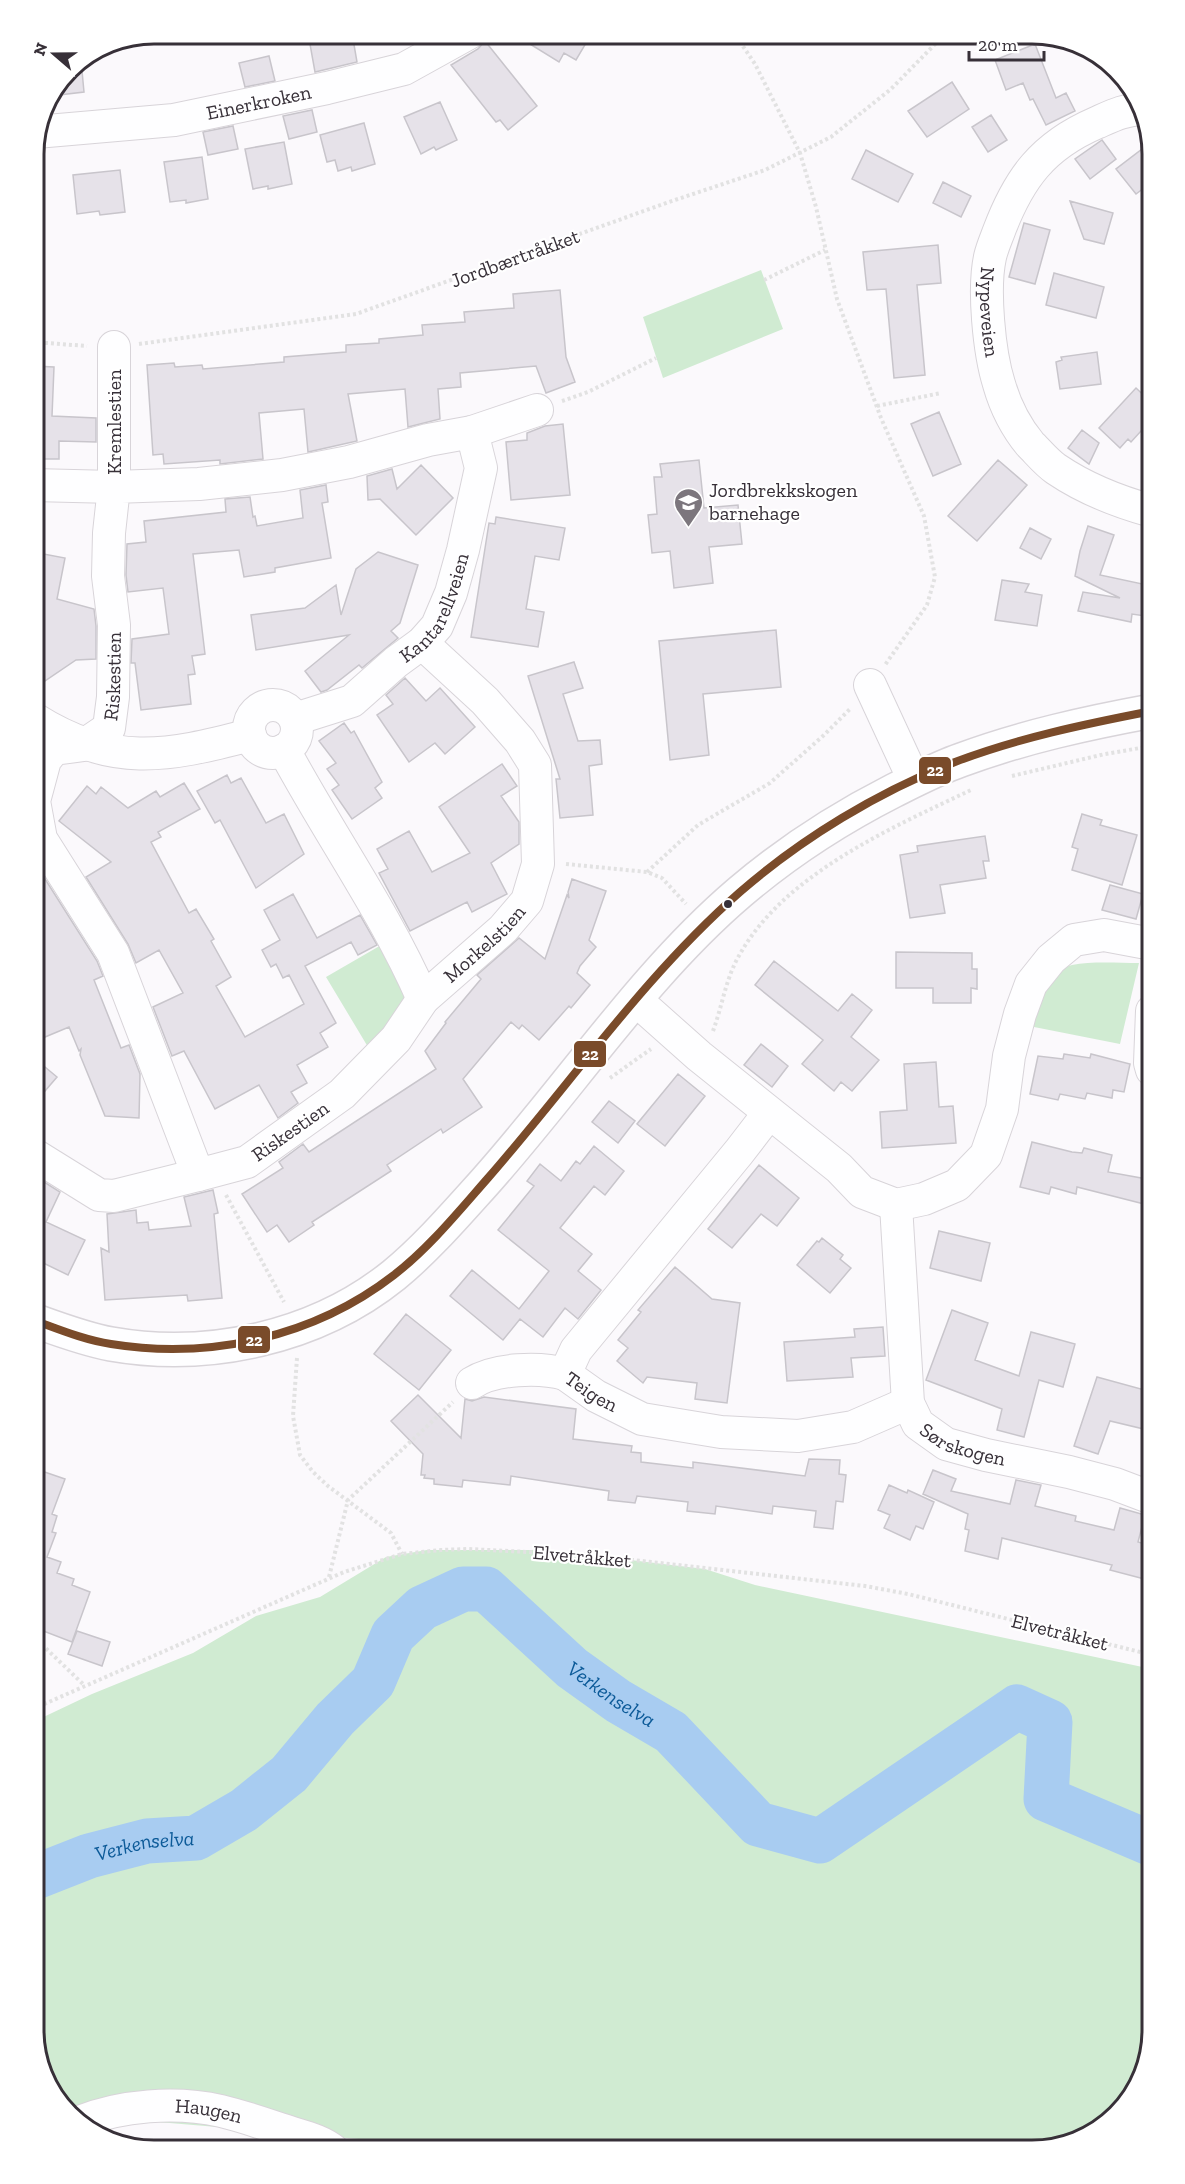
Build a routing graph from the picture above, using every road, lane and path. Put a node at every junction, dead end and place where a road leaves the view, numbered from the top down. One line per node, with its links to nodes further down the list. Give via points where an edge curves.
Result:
1 (449, 44): 5 (street, Einerkroken, via 404,69 327,88 174,120)
2 (741, 44): 6 (path)
3 (935, 44): 6 (path, Jordbærtråkket, via 891,89 831,138)
4 (1132, 110): 18 (street, Nypeveien, via 1083,128 1052,147 1026,176 1007,209 990,257 988,297 998,383 1029,443 1054,469)
5 (46, 131)
6 (800, 153): 7 (path); 10 (path, Jordbærtråkket, via 765,170 356,314)
7 (825, 250): 8 (path); 13 (path, via 837,299)
8 (764, 280)
9 (44, 343): 10 (path, Jordbærtråkket)
10 (114, 347): 17 (street, Kremlestien)
11 (656, 358): 14 (path, via 588,392)
12 (941, 393): 13 (path)
13 (877, 406): 20 (path, via 924,516 935,577 927,605)
14 (537, 410): 15 (street)
15 (472, 432): 17 (street, via 282,475 199,484); 19 (street, Kantarellveien, via 481,468 463,550 437,626)
16 (44, 485): 17 (street, Kremlestien)
17 (114, 486): 25 (street, Riskestien, via 108,576 114,625 113,698 109,728)
18 (1142, 508)
19 (422, 643): 22 (street, Kantarellveien, via 352,700); 33 (street, Morkelstien, via 485,701 535,765)
20 (870, 685): 30 (street); 34 (path, via 824,735 770,783 698,825)
21 (1142, 713): 30 (main road, via 1039,735 958,760)
22 (295, 719): 24 (street, via 285,708 269,706 252,719); 27 (street, via 297,733)
23 (44, 724): 25 (street)
24 (250, 735): 25 (street, via 160,754 122,753); 27 (street, via 263,751)
25 (84, 745): 28 (street, Riskestien, via 54,749)
26 (1142, 748): 29 (path)
27 (284, 750): 37 (street, Morkelstien, via 410,968)
28 (44, 764)
29 (1000, 779)
30 (914, 780): 35 (main road, via 846,815 801,845)
31 (979, 786): 40 (path, via 903,821 855,849 793,891 770,913 738,957 713,1030)
32 (44, 844): 44 (street, Riskestien, via 113,952)
33 (538, 864): 34 (path); 37 (street, Morkelstien, via 526,901 503,929)
34 (647, 872): 35 (path, via 662,878)
35 (704, 925): 38 (main road)
36 (1142, 942): 45 (street, via 1104,935 1074,940 1051,959 1031,984 1020,1014 1002,1109 986,1155 957,1185 924,1199)
37 (423, 999): 44 (street, Riskestien, via 396,1039 342,1094 247,1162)
38 (636, 1000): 39 (street); 47 (main road, via 453,1218 392,1276 340,1309 242,1344 195,1349 146,1349 108,1343)
39 (673, 1033): 40 (street); 41 (path)
40 (699, 1056): 42 (street)
41 (608, 1079)
42 (769, 1113): 45 (street, via 862,1192); 49 (street, Teigen, via 576,1350)
43 (44, 1161): 44 (street, via 99,1195 114,1196)
44 (206, 1174): 46 (path)
45 (896, 1205): 51 (street, Sørskogen)
46 (284, 1303)
47 (44, 1323)
48 (297, 1353): 53 (path, via 293,1416 300,1455 313,1472)
49 (565, 1374): 50 (street, via 506,1371 491,1373); 51 (street, Teigen, via 596,1396 642,1419 721,1432 798,1436 853,1427)
50 (472, 1383): 53 (path)
51 (908, 1402): 52 (street, Sørskogen, via 918,1424 946,1444 1069,1472)
52 (1142, 1494)
53 (348, 1500): 54 (path, via 391,1533); 55 (path)
54 (402, 1554): 55 (path, Elvetråkket); 57 (path, Elvetråkket, via 468,1549 547,1552 830,1581 908,1594)
55 (329, 1578): 58 (path, Elvetråkket)
56 (44, 1647): 58 (path)
57 (1142, 1652)
58 (84, 1685): 59 (path, Elvetråkket)
59 (44, 1704)
60 (88, 2119): 61 (street, Haugen, via 120,2110 191,2107 219,2110)
61 (314, 2140)

